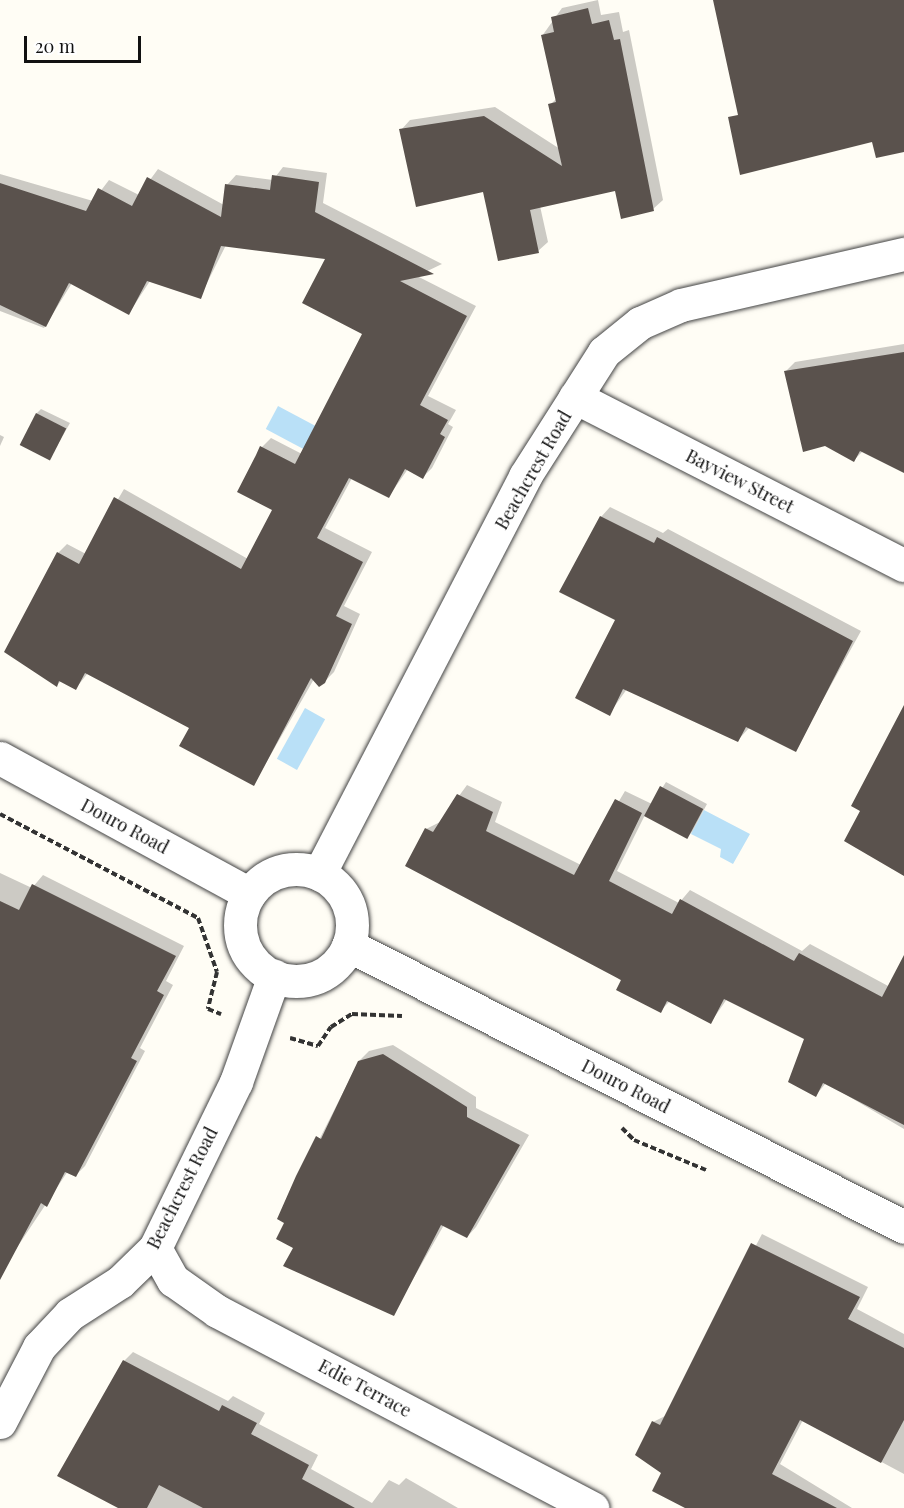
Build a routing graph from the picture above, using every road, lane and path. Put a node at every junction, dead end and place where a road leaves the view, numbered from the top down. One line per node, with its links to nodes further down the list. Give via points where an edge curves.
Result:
1 (904, 254): 2 (street, Beachcrest Road, via 681,305 640,323 604,352)
2 (575, 397): 3 (street, Bayview Street); 6 (street, Beachcrest Road, via 525,476)
3 (904, 565)
4 (0, 758): 7 (street, Douro Road)
5 (0, 814): 11 (path, via 198,918 217,972 208,1009)
6 (319, 874): 7 (street, via 281,871); 8 (street, via 348,903)
7 (249, 894): 9 (street, via 240,919 243,940 252,959)
8 (348, 945): 9 (street, via 318,976 295,980); 14 (street, Douro Road)
9 (274, 975): 11 (street, Beachcrest Road)
10 (409, 1017): 11 (path, via 352,1014 331,1027 318,1046)
11 (255, 1028): 15 (street, Beachcrest Road, via 236,1082)
12 (620, 1125): 13 (path, via 634,1140)
13 (714, 1173)
14 (904, 1227)
15 (155, 1248): 16 (street, Beachcrest Road, via 120,1282 70,1314 39,1347); 17 (street, Edie Terrace, via 173,1280 217,1311)
16 (0, 1422)
17 (592, 1508)

